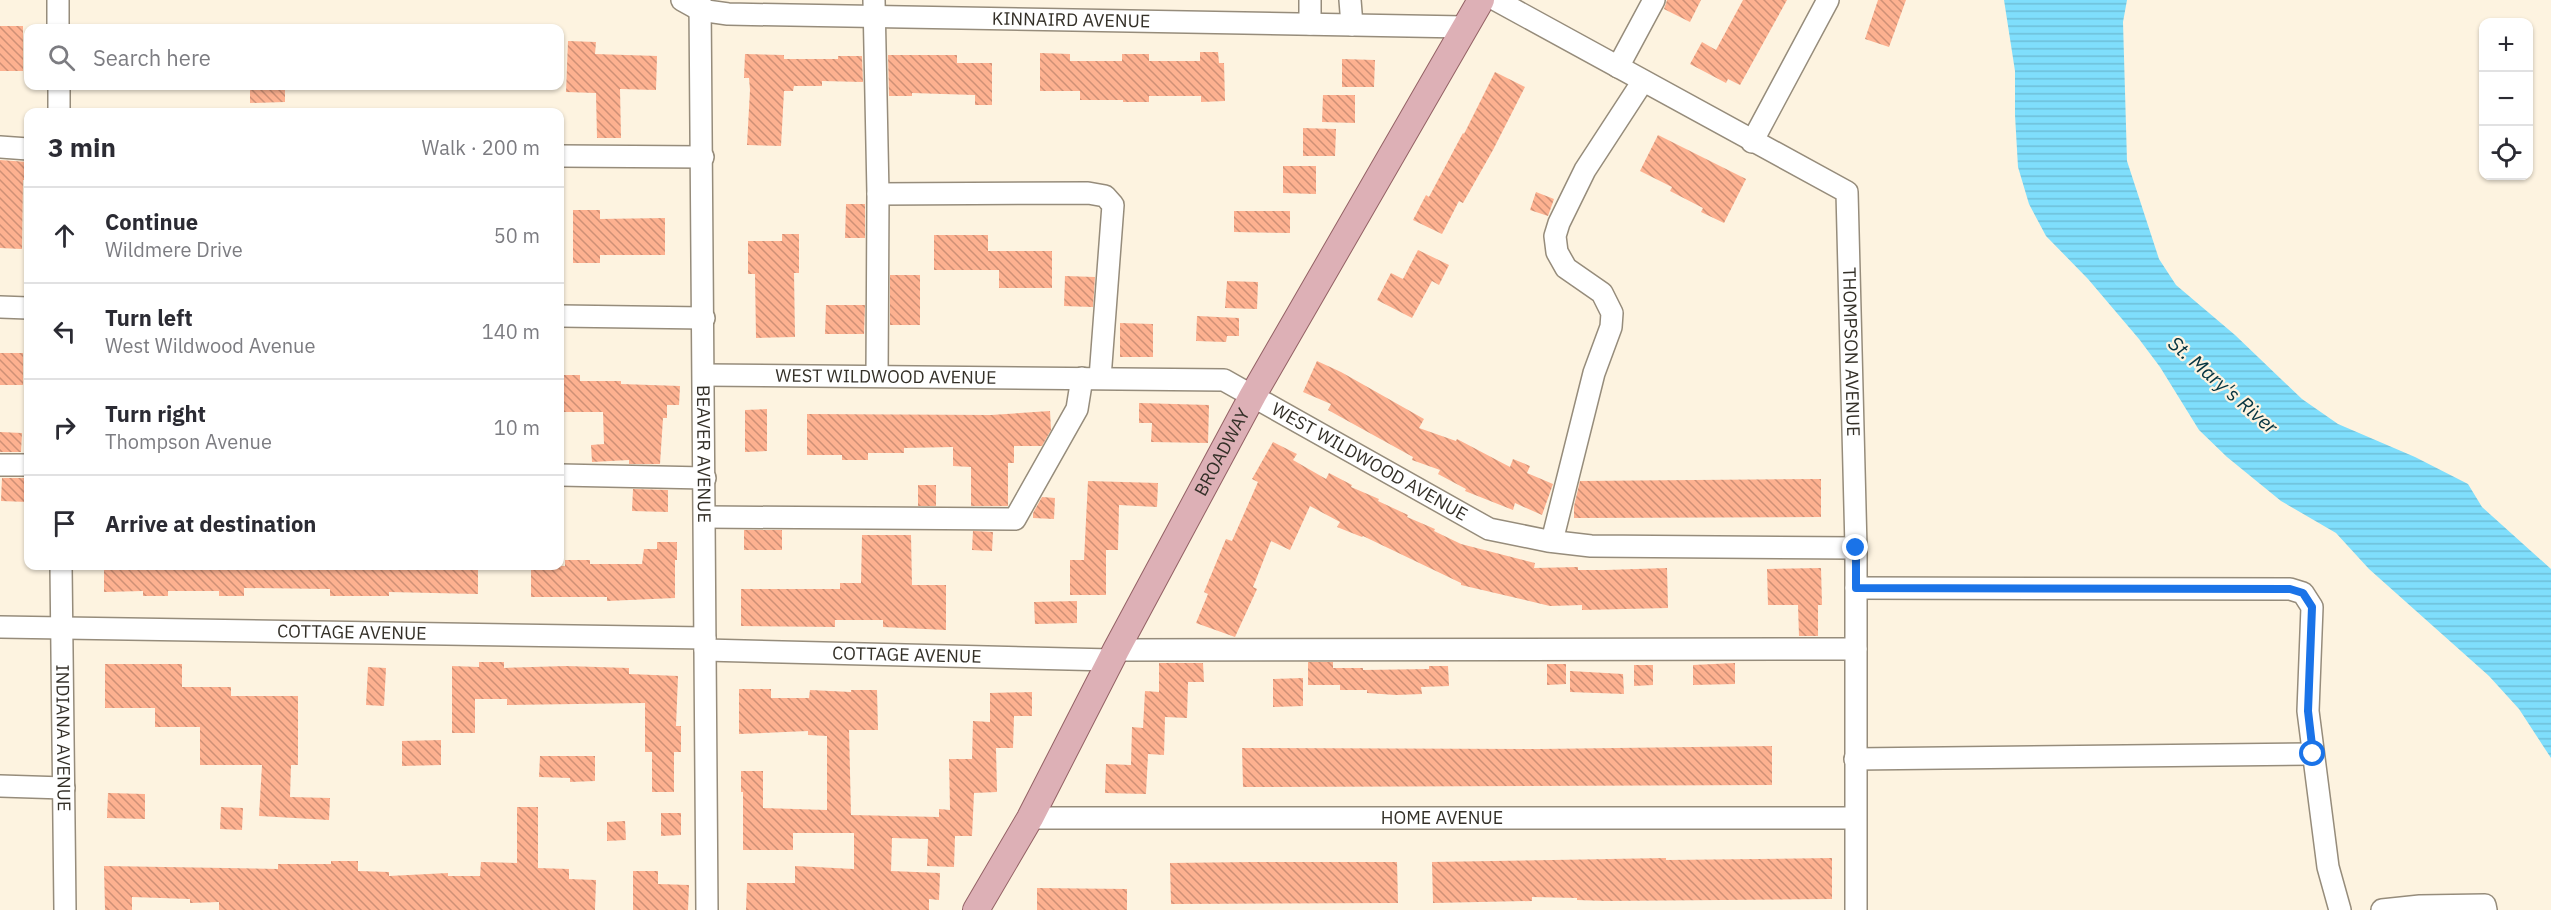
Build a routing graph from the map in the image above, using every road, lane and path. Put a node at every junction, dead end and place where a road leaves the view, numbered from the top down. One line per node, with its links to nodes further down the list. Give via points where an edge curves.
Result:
1 (58, 0): 10 (street)
2 (1310, 0): 11 (street)
3 (1350, 0): 12 (street)
4 (1481, 0): 13 (main road, BROADWAY)
5 (1496, 0): 14 (street, THOMPSON AVENUE)
6 (1654, 0): 14 (street)
7 (1828, 0): 18 (street)
8 (694, 3): 9 (street, KINNAIRD AVENUE, via 728,14); 22 (street, BEAVER AVENUE)
9 (874, 8): 11 (street, KINNAIRD AVENUE); 23 (street)
10 (58, 24)
11 (1310, 24): 12 (street, KINNAIRD AVENUE)
12 (1352, 25): 13 (street, KINNAIRD AVENUE)
13 (1464, 27): 31 (main road, BROADWAY)
14 (1618, 67): 15 (street, THOMPSON AVENUE)
15 (1642, 81): 18 (street, THOMPSON AVENUE); 37 (street, via 1585,170 1555,236 1557,252 1566,268 1602,293 1612,313)
16 (59, 90): 17 (street)
17 (59, 108)
18 (1752, 142): 38 (street, THOMPSON AVENUE, via 1847,192)
19 (0, 147): 20 (street)
20 (24, 149)
21 (564, 156): 22 (street)
22 (703, 157): 27 (street, BEAVER AVENUE)
23 (878, 194): 29 (street); 30 (street, via 1105,196 1113,205)
24 (0, 307): 25 (street)
25 (24, 308)
26 (564, 316): 27 (street)
27 (704, 318): 28 (street, BEAVER AVENUE)
28 (704, 375): 29 (street, WEST WILDWOOD AVENUE); 35 (street, BEAVER AVENUE)
29 (877, 376): 30 (street, WEST WILDWOOD AVENUE)
30 (1091, 378): 31 (street, WEST WILDWOOD AVENUE, via 1224,380); 36 (street, via 1015,519)
31 (1252, 394): 37 (street, WEST WILDWOOD AVENUE, via 1488,529); 45 (main road, BROADWAY)
32 (0, 465): 33 (street)
33 (24, 465)
34 (564, 475): 35 (street)
35 (705, 478): 36 (street, BEAVER AVENUE)
36 (705, 517): 43 (street, BEAVER AVENUE)
37 (1552, 541): 38 (street, WEST WILDWOOD AVENUE, via 1591,546)
38 (1856, 548): 40 (street, THOMPSON AVENUE)
39 (61, 570): 42 (street, INDIANA AVENUE)
40 (1856, 588): 44 (street, THOMPSON AVENUE); 46 (street, via 2290,589 2303,593 2312,607 2308,711)
41 (0, 627): 42 (street, COTTAGE AVENUE)
42 (60, 629): 43 (street, COTTAGE AVENUE); 49 (street, INDIANA AVENUE)
43 (705, 644): 45 (street, COTTAGE AVENUE); 54 (street, BEAVER AVENUE)
44 (1856, 649): 45 (street, COTTAGE AVENUE); 47 (street, THOMPSON AVENUE)
45 (1114, 655): 50 (main road, BROADWAY)
46 (2313, 754): 47 (street); 57 (street, via 2328,867)
47 (1855, 759): 51 (street, THOMPSON AVENUE)
48 (0, 786): 49 (street)
49 (64, 788): 53 (street, INDIANA AVENUE)
50 (1030, 818): 51 (street, HOME AVENUE); 55 (main road, BROADWAY)
51 (1855, 818): 56 (street, THOMPSON AVENUE)
52 (2486, 908): 58 (street, via 2420,906)
53 (65, 910)
54 (707, 910)
55 (976, 910)
56 (1856, 910)
57 (2340, 910)
58 (2382, 910)

